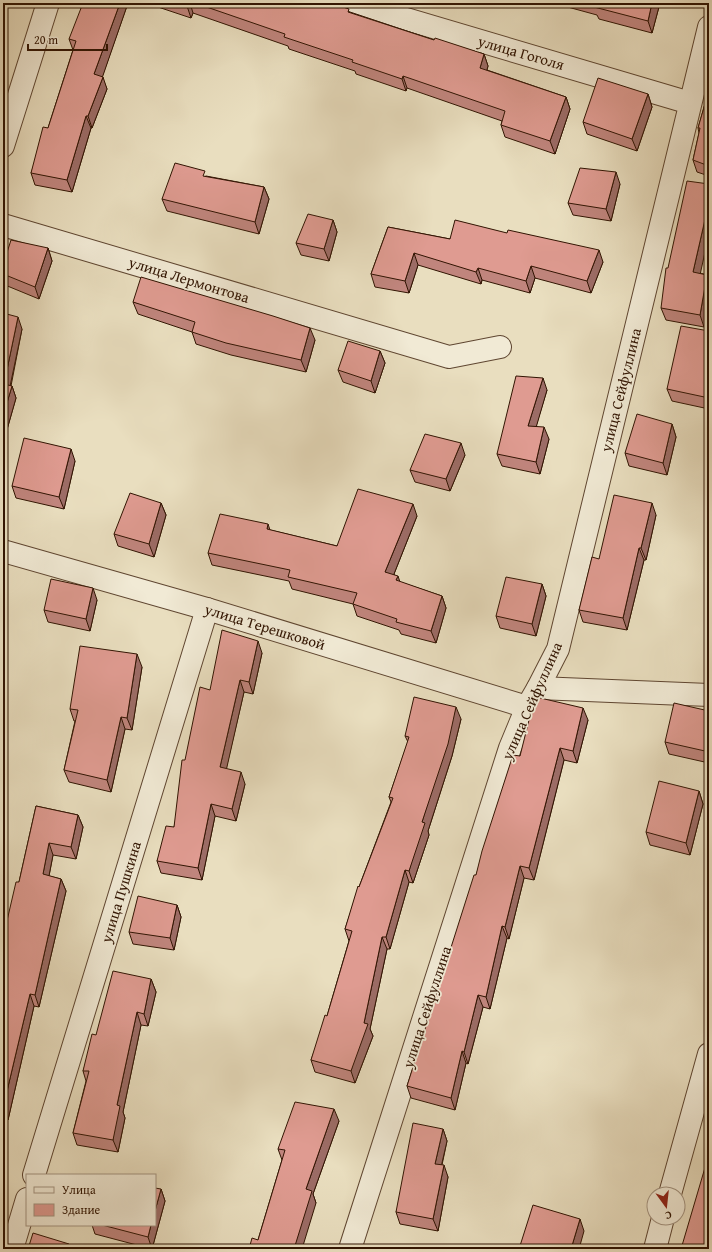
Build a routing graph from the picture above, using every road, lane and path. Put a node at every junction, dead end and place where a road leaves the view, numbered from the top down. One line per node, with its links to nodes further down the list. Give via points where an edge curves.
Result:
1 (48, 3): 5 (street)
2 (352, 3): 4 (street, улица Гоголя)
3 (709, 27): 4 (street, улица Сейфуллина)
4 (690, 103): 10 (street, улица Сейфуллина, via 558,649)
5 (3, 146)
6 (3, 225): 7 (street, улица Лермонтова, via 450,357)
7 (500, 347)
8 (3, 551): 9 (street, улица Терешковой)
9 (207, 609): 12 (street, улица Терешковой); 14 (street, улица Пушкина)
10 (538, 688): 11 (street); 12 (street, улица Сейфуллина)
11 (709, 694)
12 (527, 707): 19 (street, улица Сейфуллина, via 510,748)
13 (709, 1054): 15 (street)
14 (34, 1174)
15 (672, 1186)
16 (26, 1202): 18 (street)
17 (661, 1226): 20 (street)
18 (12, 1249)
19 (350, 1249)
20 (655, 1249)

